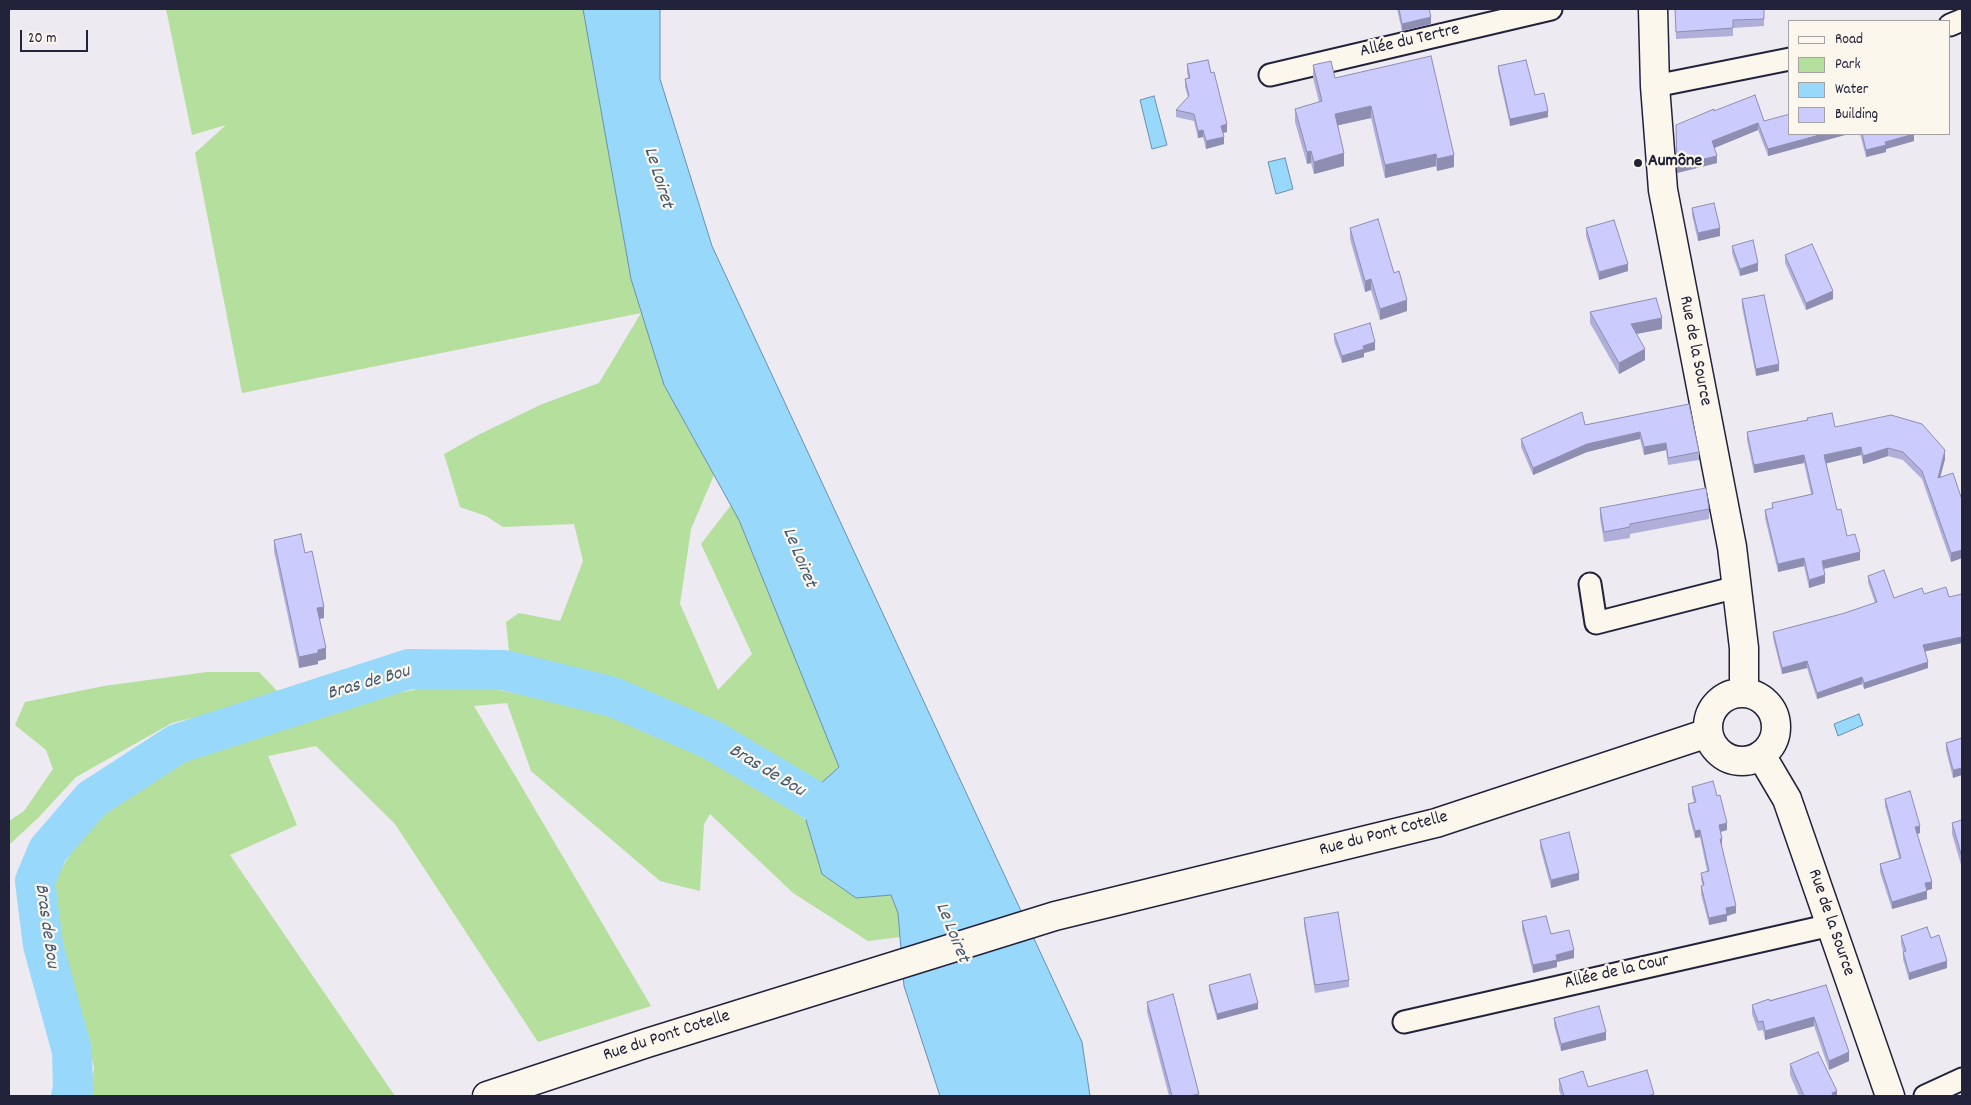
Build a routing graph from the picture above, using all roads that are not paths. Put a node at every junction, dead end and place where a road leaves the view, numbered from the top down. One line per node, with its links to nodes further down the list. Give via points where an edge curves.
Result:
1 (1551, 9): 4 (street, Allée du Tertre)
2 (1653, 9): 5 (main road, Rue de la Source)
3 (1788, 60): 5 (street)
4 (1270, 75)
5 (1655, 86): 7 (main road, Rue de la Source, via 1663,190)
6 (1590, 584): 7 (street, via 1596,624)
7 (1737, 587): 8 (main road, Rue de la Source, via 1744,648)
8 (1744, 692): 9 (main road, via 1724,697 1716,704 1708,722); 10 (main road, via 1763,700 1775,718 1774,738)
9 (1708, 732): 10 (main road, via 1712,744 1730,759 1742,761); 14 (main road, Rue du Pont Cotelle, via 1436,823 1055,916)
10 (1761, 755): 11 (main road, Rue de la Source, via 1787,799)
11 (1830, 925): 12 (street, Allée de la Cour); 15 (main road, Rue de la Source)
12 (1404, 1022)
13 (1962, 1080): 16 (street)
14 (487, 1096)
15 (1890, 1096)
16 (1925, 1096)

